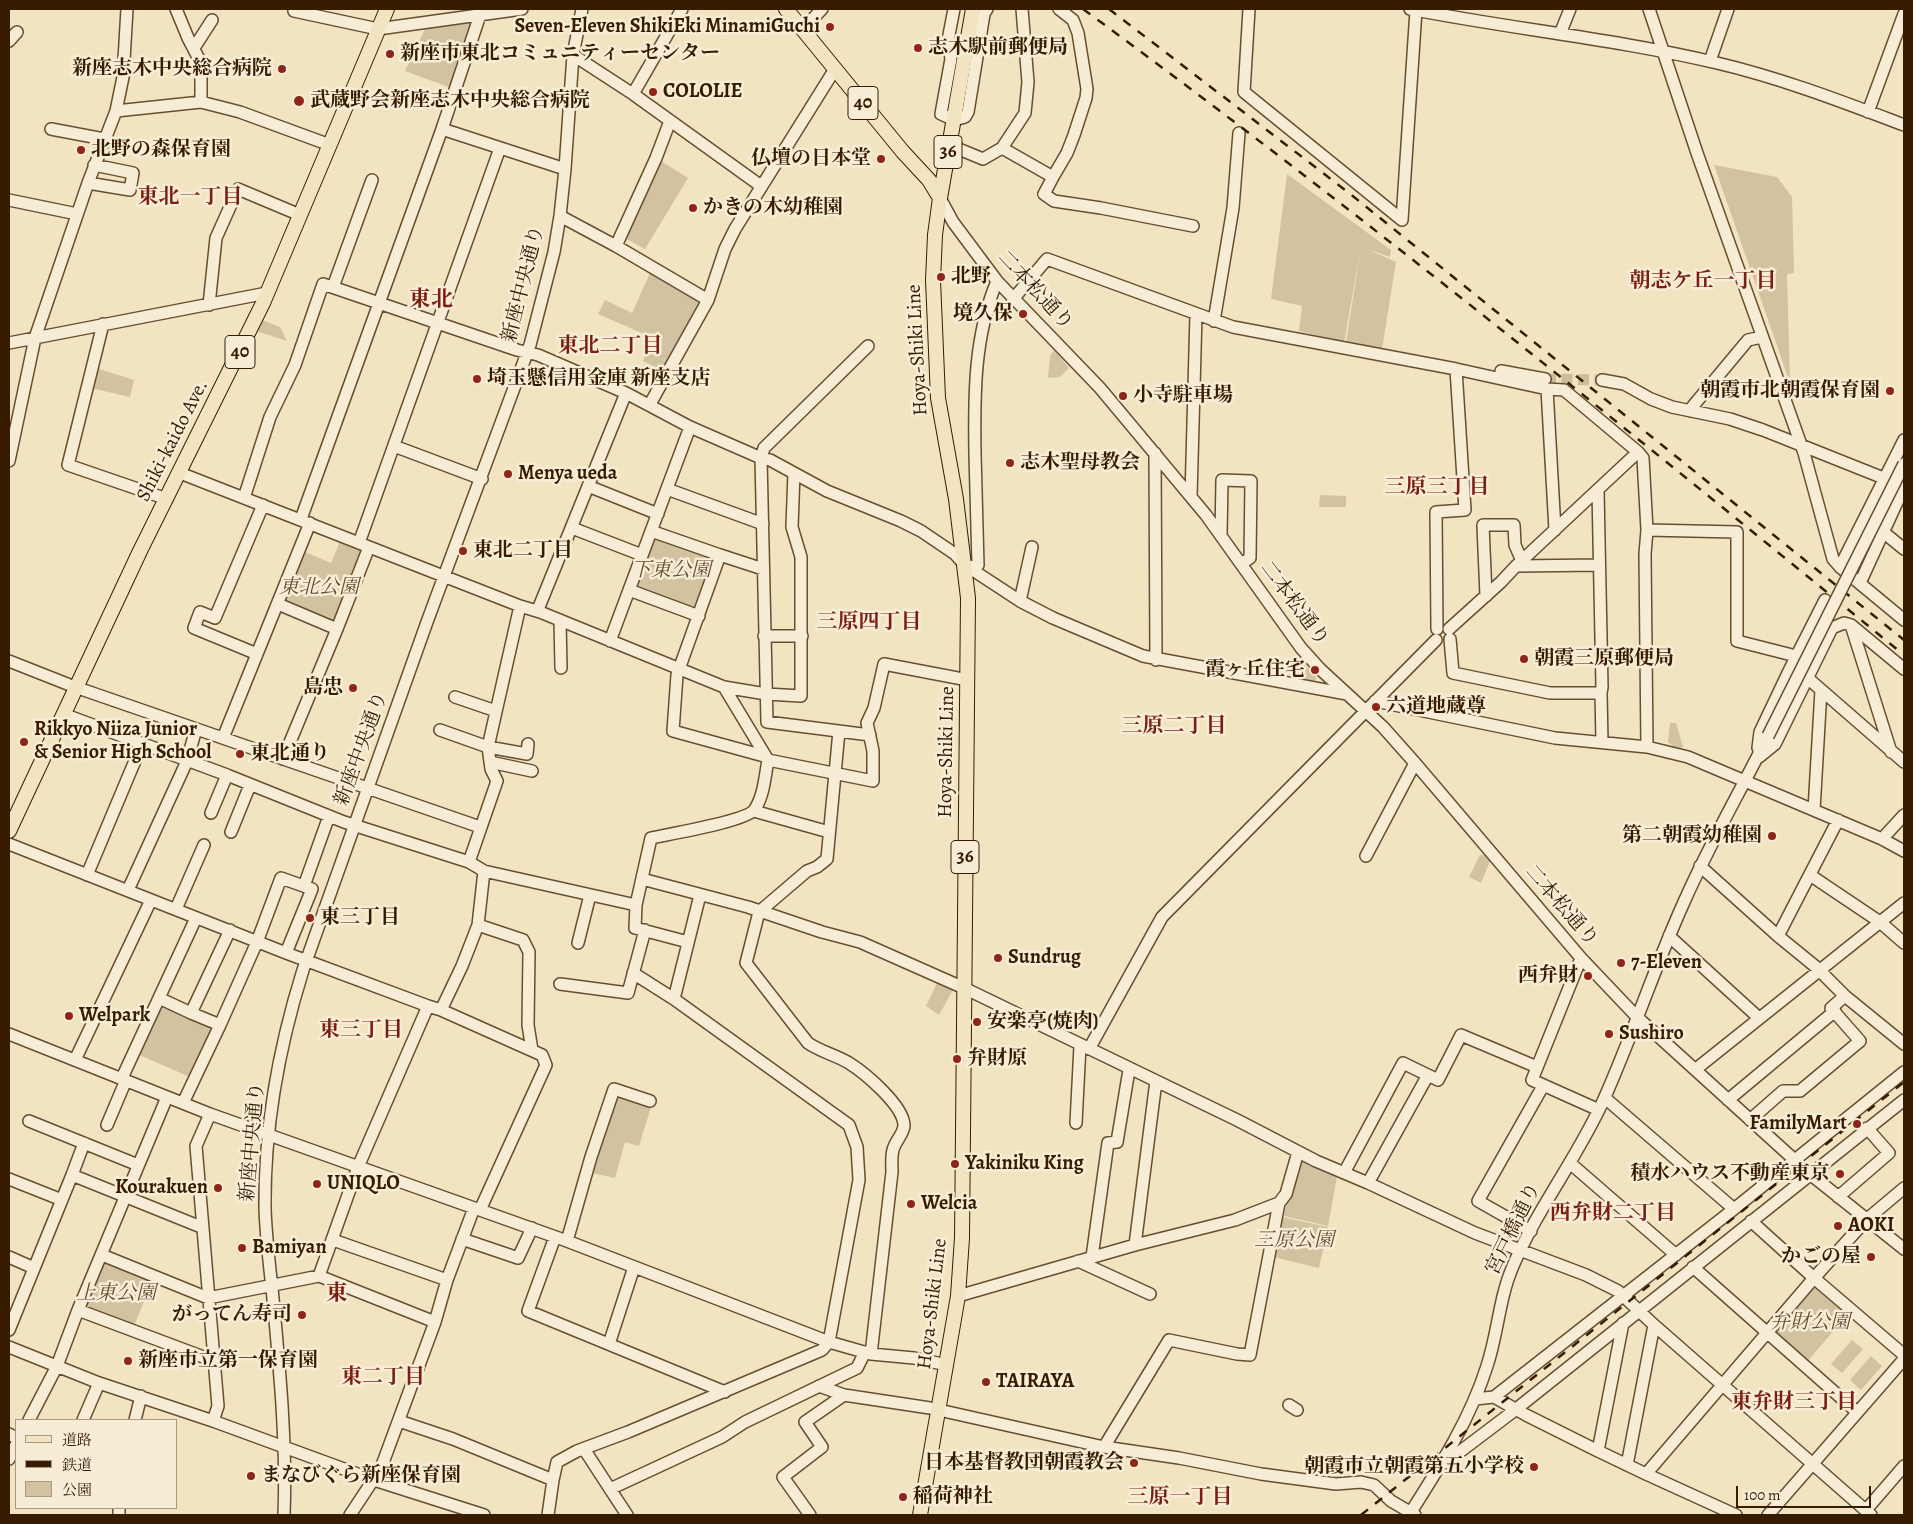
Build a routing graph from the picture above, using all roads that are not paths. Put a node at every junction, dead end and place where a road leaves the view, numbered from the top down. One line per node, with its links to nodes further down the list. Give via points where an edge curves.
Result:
1 (127, 9): 35 (street, via 123,77)
2 (176, 9): 28 (street)
3 (295, 9): 23 (street)
4 (387, 9): 23 (main road, Shiki-kaido Ave. / 40)
5 (519, 9): 21 (street)
6 (582, 9): 30 (street, 新座中央通り)
7 (682, 9): 33 (street)
8 (786, 9): 24 (main road, 40)
9 (822, 9): 24 (street)
10 (954, 9): 37 (street, via 948,40 951,59 941,114)
11 (973, 9): 37 (main road, 36)
12 (987, 9): 37 (street, via 968,112 965,116)
13 (1022, 9): 47 (street, via 1028,82 1025,113)
14 (1058, 9): 50 (street, via 1073,20 1078,33 1087,89 1074,135)
15 (1248, 9): 16 (street, via 1244,92 1402,220)
16 (1413, 9): 26 (street)
17 (1570, 9): 26 (street)
18 (1649, 9): 29 (street)
19 (1728, 9): 31 (street)
20 (1904, 14): 36 (street)
21 (480, 15): 23 (street); 41 (street)
22 (212, 20): 28 (street)
23 (378, 30): 44 (main road, Shiki-kaido Ave. / 40)
24 (803, 30): 32 (main road, 40)
25 (17, 32): 27 (street)
26 (1560, 34): 29 (street)
27 (9, 41)
28 (194, 48): 34 (street, via 202,63)
29 (1663, 51): 31 (street); 73 (street)
30 (574, 55): 33 (street); 49 (street, 新座中央通り)
31 (1710, 61): 36 (street, via 1767,76)
32 (835, 69): 53 (street); 54 (main road, 40, via 929,180)
33 (633, 94): 38 (street)
34 (201, 102): 35 (street); 44 (street, via 240,112)
35 (116, 111): 43 (street)
36 (1868, 112): 39 (street)
37 (955, 113): 45 (main road, 36)
38 (670, 121): 53 (street); 60 (street)
39 (1904, 125)
40 (51, 129): 43 (street)
41 (442, 129): 46 (street); 66 (street)
42 (1238, 133): 69 (street, via 1233,208)
43 (104, 139): 48 (street)
44 (330, 145): 57 (main road, Shiki-kaido Ave. / 40)
45 (949, 145): 47 (street, via 984,159); 54 (main road, 36)
46 (500, 148): 49 (street); 70 (street)
47 (1002, 148): 50 (street)
48 (94, 165): 52 (street); 52 (street, via 133,173 130,190)
49 (565, 169): 58 (street, 新座中央通り)
50 (1053, 177): 59 (street, via 1044,194 1054,201)
51 (372, 180): 62 (street)
52 (88, 183): 56 (street)
53 (761, 186): 65 (street, via 724,249)
54 (940, 198): 61 (street, 二本松通り, via 953,222); 120 (main road, Hoya-Shiki Line / 36, via 934,267 936,380)
55 (9, 200): 56 (street)
56 (77, 214): 72 (street)
57 (300, 215): 63 (main road, Shiki-kaido Ave. / 40); 67 (street, via 238,189 216,238)
58 (560, 216): 60 (street); 76 (street, 新座中央通り)
59 (1193, 226)
60 (616, 246): 65 (street)
61 (997, 281): 64 (street, 二本松通り); 120 (street, via 982,329 975,376 978,565)
62 (333, 287): 66 (street); 101 (street, via 323,284 294,365 270,417)
63 (267, 293): 67 (street); 92 (main road, Shiki-kaido Ave. / 40)
64 (1014, 298): 68 (street, via 1047,259); 88 (street, 二本松通り, via 1100,388)
65 (708, 300): 81 (street)
66 (380, 302): 70 (street); 105 (street)
67 (209, 305): 71 (street)
68 (1196, 314): 69 (street); 100 (street)
69 (1214, 321): 77 (street)
70 (438, 323): 76 (street); 86 (street)
71 (103, 324): 72 (street); 102 (street, via 68,464)
72 (35, 338): 74 (street); 90 (street)
73 (1762, 338): 82 (street, via 1748,340); 85 (street)
74 (9, 343)
75 (868, 346): 89 (street, via 764,448)
76 (527, 353): 80 (street); 94 (street, 新座中央通り)
77 (1456, 369): 79 (street, via 1462,364); 140 (street, via 1465,510 1436,512)
78 (1602, 380): 82 (street, via 1624,384 1658,402)
79 (1546, 384): 87 (street, via 1564,390); 108 (street)
80 (626, 392): 81 (street); 96 (street)
81 (650, 404): 83 (street)
82 (1691, 411): 85 (street, via 1730,419)
83 (690, 427): 89 (street); 98 (street)
84 (1904, 440): 95 (street)
85 (1801, 444): 95 (street); 122 (street, via 1833,559)
86 (394, 446): 94 (street); 113 (street)
87 (1638, 452): 99 (street); 109 (street, via 1643,458)
88 (1155, 453): 100 (street, 二本松通り); 146 (street)
89 (761, 458): 93 (street); 106 (street)
90 (9, 462)
91 (1904, 464): 178 (street, 宮戸橋通り, bridge)
92 (180, 472): 101 (street); 102 (main road, Shiki-kaido Ave. / 40)
93 (794, 473): 120 (street, via 827,491 910,525 955,554); 142 (street, via 792,524 801,557)
94 (482, 478): 124 (street, 新座中央通り)
95 (1886, 479): 122 (street)
96 (588, 486): 104 (street); 107 (street)
97 (1904, 487): 111 (street)
98 (667, 489): 104 (street); 106 (street)
99 (1598, 490): 108 (street); 121 (street)
100 (1191, 497): 112 (street, 二本松通り)
101 (244, 498): 103 (street)
102 (166, 499): 155 (main road, Shiki-kaido Ave. / 40)
103 (263, 505): 105 (street); 144 (street, via 215,618 200,612 194,628)
104 (658, 514): 110 (street)
105 (305, 521): 113 (street); 130 (street)
106 (763, 524): 123 (street)
107 (572, 528): 116 (street); 132 (street, via 539,607)
108 (1555, 530): 119 (street)
109 (1647, 530): 145 (street, via 1737,532 1737,641); 173 (street)
110 (651, 531): 116 (street); 117 (street)
111 (1882, 532): 115 (street); 125 (street)
112 (1221, 535): 118 (street, 二本松通り); 118 (street, via 1222,480 1251,481 1250,558)
113 (364, 545): 124 (street); 139 (street)
114 (1032, 547): 129 (street)
115 (1904, 548)
116 (642, 555): 126 (street)
117 (720, 555): 123 (street); 133 (street)
118 (1241, 564): 159 (street, 二本松通り, via 1301,648)
119 (1519, 564): 121 (street); 127 (street); 127 (street, via 1514,525 1483,524)
120 (965, 565): 129 (street); 153 (main road, Hoya-Shiki Line / 36)
121 (1599, 565): 157 (street)
122 (1840, 567): 125 (street)
123 (763, 569): 141 (street)
124 (444, 576): 131 (street); 188 (street, 新座中央通り)
125 (1860, 583): 136 (street)
126 (630, 590): 133 (street); 143 (street)
127 (1486, 596): 140 (street)
128 (1825, 600): 134 (street)
129 (1020, 601): 146 (street)
130 (278, 604): 139 (street); 144 (street)
131 (520, 606): 132 (street); 162 (street)
132 (540, 612): 135 (street)
133 (699, 616): 149 (street)
134 (1815, 619): 138 (street); 145 (street)
135 (560, 620): 143 (street); 148 (street)
136 (1904, 620)
137 (1851, 625): 138 (street, via 1844,623); 150 (street); 175 (street)
138 (1832, 628): 152 (street)
139 (337, 629): 177 (street)
140 (1443, 634): 157 (street, via 1453,673 1550,694); 161 (street)
141 (764, 636): 142 (street); 158 (street)
142 (802, 636): 158 (street, via 801,696)
143 (610, 641): 149 (street)
144 (257, 654): 169 (street)
145 (1796, 656): 151 (street)
146 (1156, 660): 159 (street)
147 (9, 661): 155 (street)
148 (561, 668)
149 (679, 669): 154 (street); 176 (street, via 674,731)
150 (1904, 669)
151 (1788, 673): 152 (street); 178 (street, via 1760,732)
152 (1807, 678): 156 (street); 178 (street, via 1775,744)
153 (968, 680): 168 (street, via 884,664 874,708 867,723); 237 (main road, Hoya-Shiki Line / 36)
154 (724, 687): 158 (street); 176 (street)
155 (75, 688): 164 (main road, Shiki-kaido Ave. / 40); 165 (street)
156 (1821, 690): 175 (street); 189 (street)
157 (1601, 693): 170 (street)
158 (766, 694): 167 (street, via 767,722)
159 (1347, 694): 163 (street, 二本松通り)
160 (455, 697): 162 (street)
161 (1375, 701): 163 (street); 170 (street, via 1555,738)
162 (496, 711): 174 (street)
163 (1366, 711): 182 (street, 二本松通り); 250 (street, via 1162,917)
164 (63, 714): 171 (street); 197 (main road, Shiki-kaido Ave. / 40)
165 (196, 729): 169 (street); 179 (street)
166 (440, 730): 174 (street)
167 (839, 731): 168 (street); 184 (street)
168 (870, 735): 184 (street, via 873,780)
169 (223, 738): 177 (street)
170 (1602, 742): 173 (street)
171 (142, 744): 179 (street); 208 (street)
172 (528, 744): 174 (street, via 527,754)
173 (1647, 747): 186 (street, via 1688,757)
174 (488, 748): 180 (street)
175 (1891, 753): 181 (street)
176 (766, 758): 184 (street); 190 (street, via 762,794)
177 (283, 759): 188 (street)
178 (1756, 760): 186 (street, 宮戸橋通り)
179 (187, 761): 185 (street); 212 (street)
180 (490, 762): 183 (street); 196 (street, via 496,780)
181 (1904, 762)
182 (1415, 763): 204 (street); 232 (street, 二本松通り)
183 (532, 771)
184 (836, 774): 199 (street)
185 (227, 775): 187 (street); 191 (street)
186 (1746, 780): 189 (street); 206 (street, 宮戸橋通り)
187 (250, 785): 193 (street); 198 (street)
188 (368, 788): 195 (street, 新座中央通り); 196 (street)
189 (1814, 810): 194 (street)
190 (754, 811): 199 (street); 210 (street, via 698,829 651,838)
191 (211, 813)
192 (1904, 815): 200 (street)
193 (329, 816): 195 (street); 211 (street)
194 (1838, 820): 200 (street); 209 (street)
195 (354, 825): 205 (street); 233 (street, 新座中央通り)
196 (480, 827): 205 (street)
197 (9, 832)
198 (231, 832)
199 (829, 832): 219 (street, via 827,859 817,868 807,871)
200 (1882, 839): 203 (street)
201 (9, 844): 208 (street)
202 (204, 845): 218 (street)
203 (1904, 851)
204 (1366, 856)
205 (470, 862): 207 (street)
206 (1700, 866): 225 (street, 宮戸橋通り); 226 (street)
207 (484, 871): 213 (street); 222 (street)
208 (87, 875): 212 (street)
209 (1810, 875): 221 (street); 226 (street)
210 (642, 879): 214 (street); 217 (street)
211 (304, 886): 227 (street, via 281,878); 231 (street, via 312,889)
212 (128, 890): 215 (street)
213 (590, 895): 217 (street); 228 (street)
214 (700, 895): 219 (street); 229 (street)
215 (151, 900): 218 (street); 252 (street)
216 (1904, 903): 221 (street)
217 (636, 905): 224 (street, via 635,928)
218 (176, 909): 220 (street)
219 (759, 912): 237 (street, via 860,942); 331 (street, via 746,963 808,1043 849,1063 889,1098 902,1118 903,1130 893,1151)
220 (196, 918): 223 (street); 239 (street)
221 (1880, 922): 230 (street); 234 (street)
222 (478, 925): 242 (street); 251 (street, via 523,940 529,952 528,1025)
223 (230, 930): 227 (street); 244 (street)
224 (645, 930): 229 (street); 235 (street)
225 (1670, 936): 245 (street, 宮戸橋通り); 246 (street)
226 (1778, 936): 234 (street)
227 (257, 942): 231 (street); 247 (street)
228 (578, 942)
229 (688, 942): 240 (street)
230 (1904, 943)
231 (286, 954): 233 (street)
232 (1581, 958): 245 (street, 二本松通り); 253 (street)
233 (306, 960): 241 (street); 274 (street, 新座中央通り, via 283,1041)
234 (1818, 971): 238 (street); 246 (street)
235 (633, 973): 236 (street, via 628,993); 240 (street)
236 (560, 984)
237 (964, 988): 250 (street); 319 (main road, Hoya-Shiki Line / 36, via 963,1200)
238 (1845, 996): 243 (street, via 1831,1008); 249 (street)
239 (159, 998): 244 (street); 258 (street)
240 (674, 999): 328 (street, via 849,1125 856,1140 859,1180)
241 (428, 1006): 242 (street); 280 (street)
242 (441, 1010): 251 (street)
243 (1835, 1011): 263 (street); 269 (street, via 1860,1041 1800,1091 1783,1091)
244 (191, 1013): 247 (street)
245 (1638, 1017): 254 (street, 二本松通り); 262 (street, 宮戸橋通り)
246 (1760, 1018): 254 (street)
247 (220, 1025): 266 (street)
248 (9, 1034): 252 (street)
249 (1904, 1044)
250 (1084, 1047): 255 (street); 271 (street)
251 (532, 1050): 291 (street, via 542,1055 546,1065)
252 (75, 1060): 258 (street)
253 (1537, 1067): 257 (street, via 1461,1035 1438,1080); 260 (street, via 1532,1080)
254 (1696, 1069): 263 (street, 二本松通り)
255 (1129, 1070): 259 (street); 308 (street, via 1117,1142 1108,1143)
256 (1904, 1072): 277 (street)
257 (1428, 1075): 281 (street, via 1403,1063); 285 (street)
258 (124, 1079): 261 (street); 272 (street)
259 (1156, 1082): 276 (street); 302 (street)
260 (1543, 1086): 267 (street); 297 (street, via 1478,1201)
261 (166, 1097): 266 (street); 279 (street)
262 (1605, 1098): 267 (street, 宮戸橋通り); 292 (street)
263 (1728, 1100): 269 (street, 二本松通り)
264 (1904, 1100): 273 (street)
265 (650, 1101): 301 (street, via 614,1089)
266 (183, 1103): 268 (street)
267 (1599, 1110): 278 (street, 宮戸橋通り)
268 (210, 1114): 274 (street); 295 (street, via 196,1146)
269 (1750, 1120): 277 (street, 二本松通り)
270 (29, 1122): 275 (street)
271 (1076, 1123)
272 (107, 1125)
273 (1867, 1128): 282 (street); 288 (street, via 1889,1153)
274 (269, 1135): 280 (street); 316 (street, 新座中央通り, via 265,1208)
275 (84, 1143): 279 (street); 283 (street)
276 (1298, 1152): 281 (street); 290 (street, via 1286,1194)
277 (1794, 1159): 282 (street, 二本松通り); 292 (street)
278 (1570, 1163): 297 (street, 宮戸橋通り); 306 (street)
279 (138, 1165): 287 (street)
280 (358, 1167): 291 (street); 300 (street)
281 (1344, 1173): 285 (street)
282 (1810, 1174): 288 (street, 二本松通り); 294 (street)
283 (72, 1176): 287 (street); 289 (street)
284 (9, 1180): 289 (street)
285 (1368, 1183): 304 (street)
286 (1904, 1188): 293 (street)
287 (124, 1197): 295 (street); 305 (street)
288 (1838, 1197): 293 (street, 二本松通り)
289 (62, 1200): 312 (street)
290 (1279, 1204): 302 (street, via 1236,1220); 354 (street, via 1250,1355 1169,1340)
291 (477, 1209): 296 (street); 299 (street)
292 (1734, 1210): 306 (street)
293 (1866, 1220): 303 (street, 二本松通り); 314 (street)
294 (1751, 1221): 311 (street); 314 (street)
295 (201, 1227): 320 (street)
296 (532, 1228): 298 (street); 299 (street, via 518,1258)
297 (1531, 1231): 304 (street, 宮戸橋通り)
298 (555, 1236): 301 (street); 329 (street, via 528,1311)
299 (462, 1239): 315 (street)
300 (332, 1240): 313 (street); 315 (street)
301 (567, 1241): 310 (street)
302 (1135, 1245): 308 (street)
303 (1904, 1250)
304 (1520, 1251): 318 (street, via 1586,1275); 343 (street, 宮戸橋通り, via 1508,1280 1492,1351)
305 (102, 1255): 320 (street); 321 (street)
306 (1676, 1255): 318 (street)
307 (9, 1257): 312 (street)
308 (1092, 1257): 309 (street)
309 (1078, 1261): 317 (street); 319 (street)
310 (634, 1267): 328 (street); 329 (street)
311 (1693, 1267): 322 (street); 327 (street)
312 (34, 1268): 326 (street)
313 (319, 1276): 316 (street); 323 (street)
314 (1814, 1278): 327 (street); 332 (street)
315 (447, 1280): 323 (street)
316 (271, 1287): 320 (street); 352 (street, 新座中央通り)
317 (1150, 1294)
318 (1624, 1294): 322 (street); 342 (street)
319 (958, 1296): 334 (main road, Hoya-Shiki Line / 36)
320 (208, 1298): 333 (street)
321 (78, 1310): 333 (street); 335 (street)
322 (1638, 1310): 324 (street); 325 (street)
323 (435, 1322): 351 (street)
324 (1623, 1324): 345 (street); 356 (street)
325 (1654, 1325): 338 (street); 358 (street)
326 (9, 1330)
327 (1767, 1333): 338 (street); 346 (street)
328 (829, 1342): 331 (street); 339 (street, via 822,1350)
329 (609, 1344): 339 (street)
330 (9, 1347): 335 (street)
331 (868, 1353): 334 (street); 337 (street, via 857,1368)
332 (1904, 1357): 346 (street)
333 (214, 1361): 350 (street, via 218,1406)
334 (947, 1365): 344 (main road, Hoya-Shiki Line / 36)
335 (57, 1366): 336 (street); 347 (street)
336 (99, 1383): 341 (street); 348 (street)
337 (819, 1386): 340 (street); 365 (street)
338 (1723, 1386): 359 (street); 362 (street)
339 (725, 1392): 355 (street)
340 (844, 1395): 344 (street); 373 (street, via 806,1422 822,1447 783,1477)
341 (141, 1396): 349 (street); 350 (street)
342 (1494, 1397): 343 (street); 345 (street)
343 (1475, 1399): 361 (street, 宮戸橋通り)
344 (939, 1410): 354 (street); 374 (main road, Hoya-Shiki Line / 36)
345 (1515, 1410): 356 (street); 361 (street)
346 (1857, 1412): 359 (street)
347 (30, 1419)
348 (83, 1419)
349 (135, 1419)
350 (213, 1421): 352 (street)
351 (399, 1421): 363 (street); 364 (street, via 453,1439)
352 (284, 1446): 363 (street); 368 (street, 新座中央通り)
353 (15, 1447): 357 (street)
354 (1104, 1447): 375 (street, via 1261,1474 1336,1484 1361,1482 1374,1485)
355 (584, 1449): 364 (street, via 557,1462); 365 (street)
356 (1598, 1451): 358 (street)
357 (9, 1459)
358 (1627, 1465): 362 (street)
359 (1812, 1465): 367 (street); 377 (street)
360 (1904, 1466): 367 (street)
361 (1437, 1471): 375 (street, 宮戸橋通り)
362 (1646, 1474): 376 (street)
363 (374, 1480): 366 (street); 369 (street)
364 (552, 1480): 371 (street)
365 (610, 1490): 372 (street)
366 (456, 1511): 370 (street)
367 (1868, 1513)
368 (284, 1515)
369 (350, 1515)
370 (484, 1515)
371 (548, 1515)
372 (627, 1515)
373 (810, 1515)
374 (920, 1515)
375 (1411, 1515)
376 (1736, 1515)
377 (1768, 1515)

